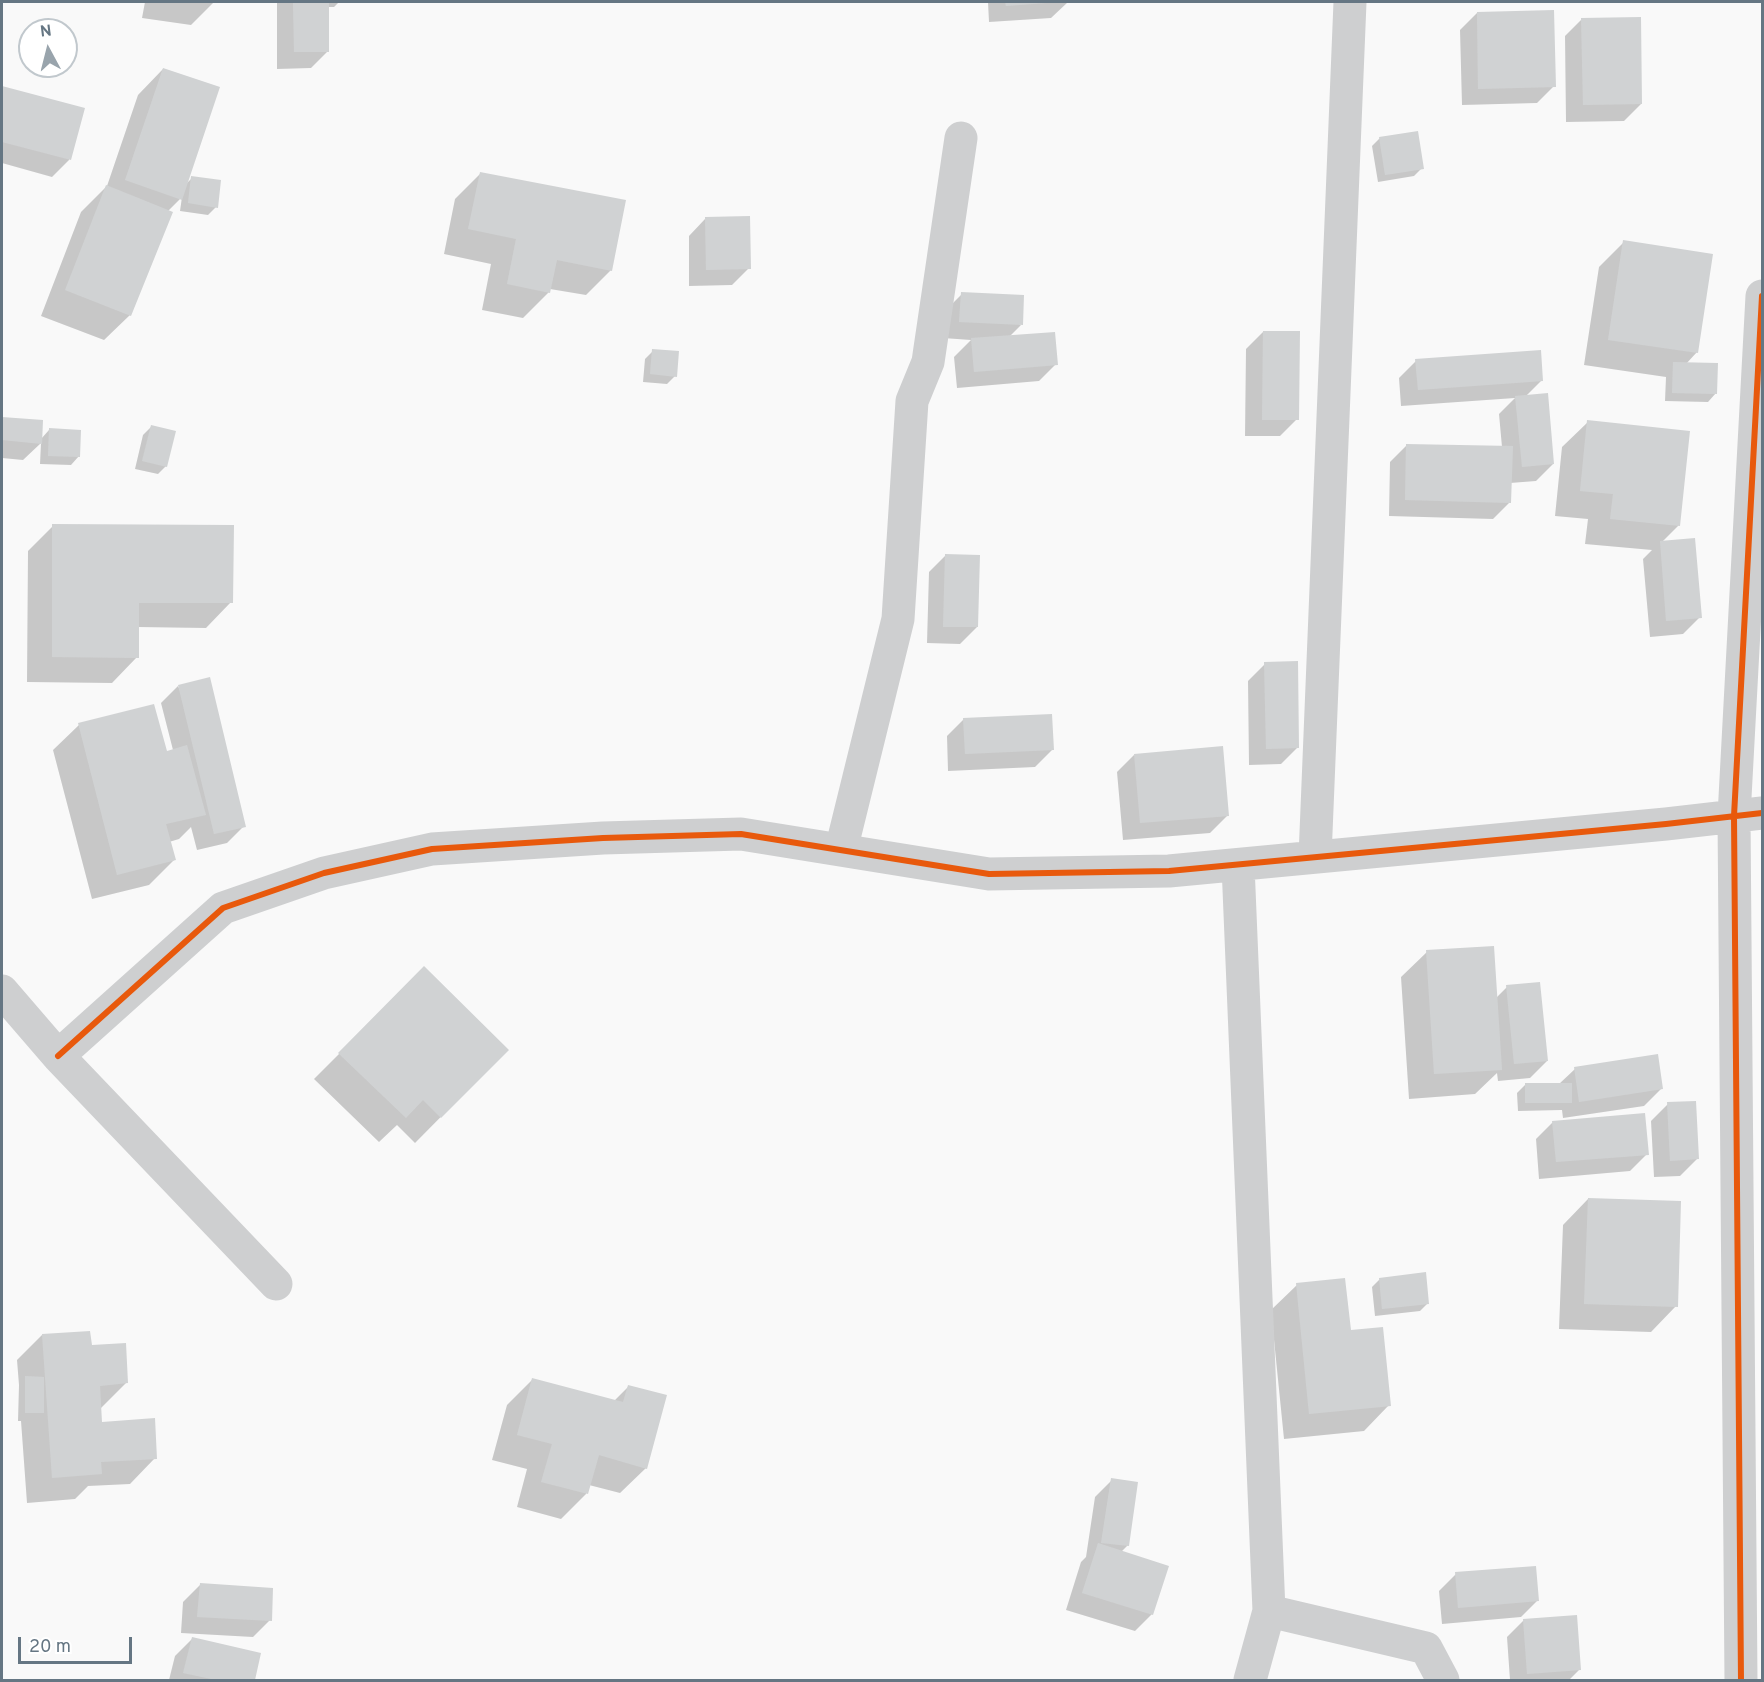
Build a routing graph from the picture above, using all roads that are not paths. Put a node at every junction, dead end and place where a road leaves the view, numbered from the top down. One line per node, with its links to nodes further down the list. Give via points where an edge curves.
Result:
1 (1350, 2): 6 (street)
2 (961, 138): 5 (street, via 928,362 912,401 898,620)
3 (1762, 296): 4 (street)
4 (1748, 814): 6 (street); 14 (street)
5 (841, 850): 7 (street, via 989,874 1169,871); 9 (street, via 741,834 603,838 432,849 324,873 223,908)
6 (1315, 857): 7 (street)
7 (1238, 865): 11 (street)
8 (2, 991): 9 (street)
9 (58, 1056): 10 (street)
10 (276, 1284)
11 (1269, 1611): 12 (street); 13 (street, via 1426,1648)
12 (1250, 1680)
13 (1443, 1680)
14 (1741, 1680)

